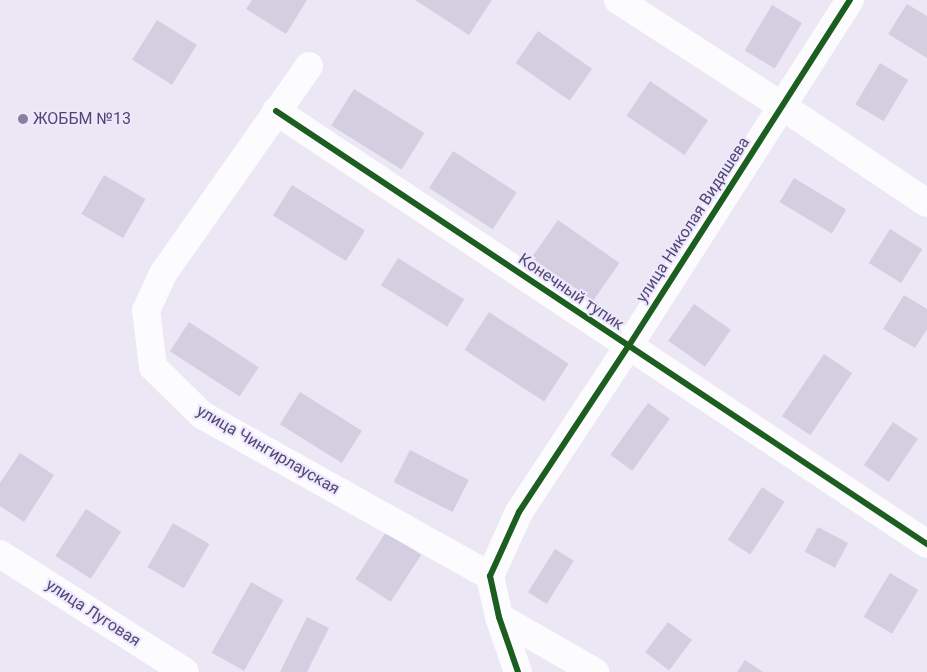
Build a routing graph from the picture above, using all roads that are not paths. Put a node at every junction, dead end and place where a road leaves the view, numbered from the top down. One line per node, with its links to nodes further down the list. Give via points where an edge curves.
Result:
1 (618, 0): 4 (street)
2 (850, 0): 4 (street, улица Николая Видяшева)
3 (309, 66): 5 (street, улица Чингирлауская)
4 (782, 106): 6 (street); 7 (street, улица Николая Видяшева)
5 (276, 111): 7 (street, Конечный тупик); 10 (street, улица Чингирлауская, via 163,274 146,310 153,367 202,415)
6 (927, 203)
7 (628, 347): 8 (street, Конечный тупик); 10 (street, улица Николая Видяшева, via 519,512)
8 (927, 544)
9 (0, 554): 12 (street, улица Луговая)
10 (490, 576): 11 (street)
11 (499, 618): 13 (street); 14 (street)
12 (185, 672)
13 (518, 672)
14 (595, 672)

